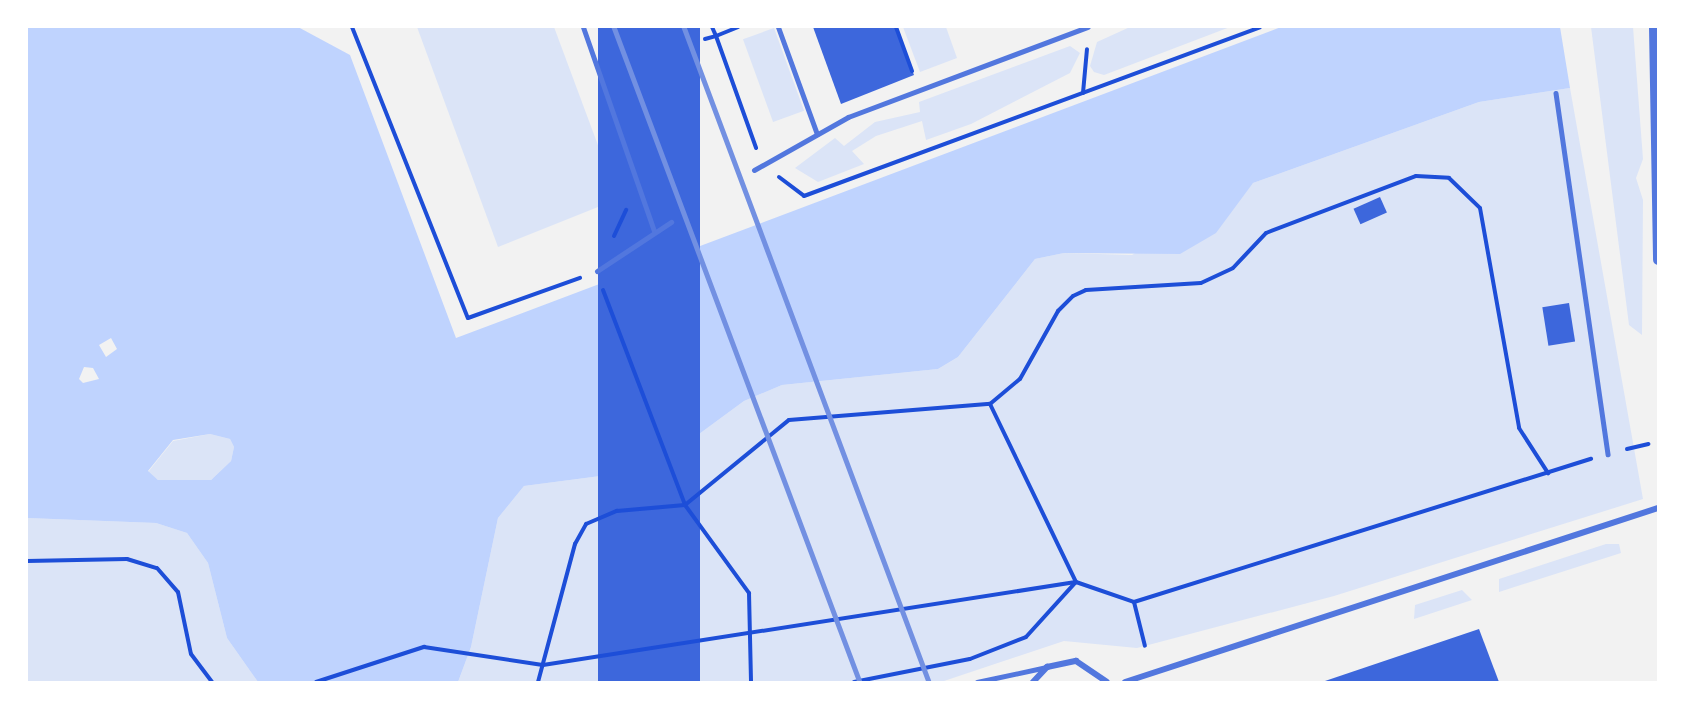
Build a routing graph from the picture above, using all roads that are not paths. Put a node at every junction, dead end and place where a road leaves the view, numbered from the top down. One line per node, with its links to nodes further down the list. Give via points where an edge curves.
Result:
1 (583, 27): 9 (street)
2 (778, 27): 6 (street)
3 (1088, 27): 6 (street, via 919,89)
4 (1654, 27): 10 (street)
5 (1556, 93): 12 (lane)
6 (817, 134): 7 (street)
7 (754, 170)
8 (671, 222): 9 (street)
9 (654, 231): 11 (street)
10 (1658, 260)
11 (597, 272)
12 (1608, 454)
13 (1658, 508): 18 (street)
14 (1047, 668): 15 (lane); 16 (street); 17 (street, via 1076,661 1090,666)
15 (977, 682)
16 (1034, 682)
17 (1107, 682)
18 (1125, 682)

